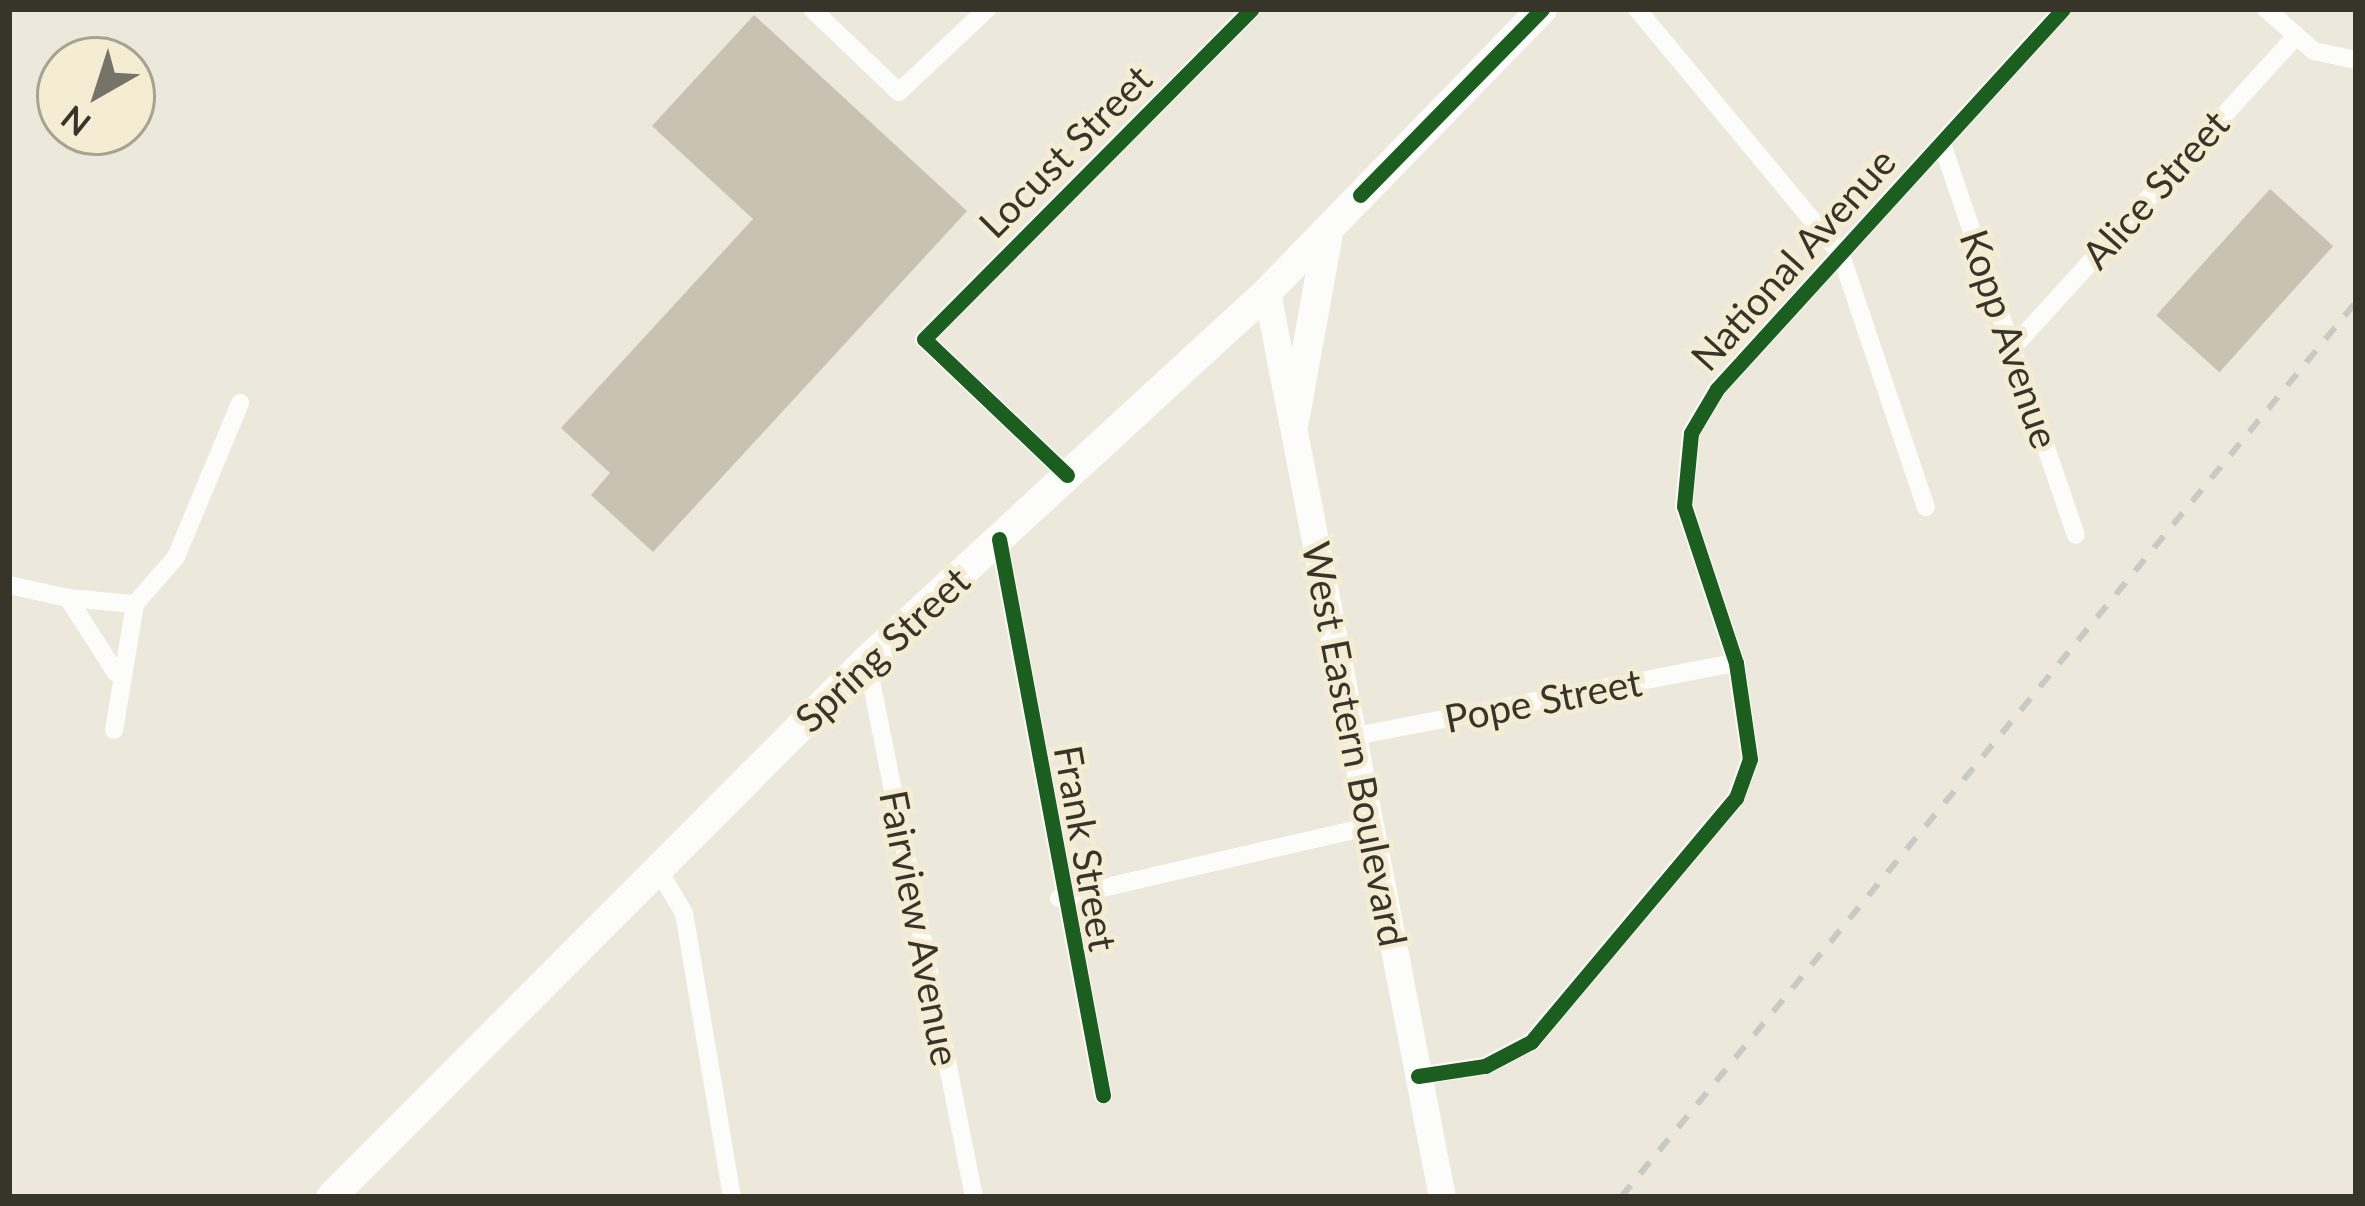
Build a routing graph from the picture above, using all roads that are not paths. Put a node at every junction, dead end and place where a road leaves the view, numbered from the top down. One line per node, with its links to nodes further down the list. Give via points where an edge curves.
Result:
1 (812, 9): 2 (street, via 899,92)
2 (987, 9)
3 (1252, 9): 17 (street, Locust Street, via 924,339)
4 (1542, 9): 11 (main road, Spring Street)
5 (1637, 9): 12 (street)
6 (2063, 9): 10 (street, National Avenue)
7 (2266, 9): 8 (street)
8 (2296, 36): 9 (street); 14 (street, Alice Street)
9 (2352, 63)
10 (1942, 144): 12 (street, National Avenue); 14 (street, Kopp Avenue)
11 (1333, 224): 13 (main road, Spring Street); 16 (main road, via 1307,300)
12 (1841, 255): 18 (street); 25 (street, National Avenue, via 1690,433 1684,506)
13 (1267, 292): 16 (main road, West Eastern Boulevard); 17 (main road, Spring Street)
14 (2015, 345): 19 (street, Kopp Avenue)
15 (240, 403): 23 (street, via 200,510)
16 (1294, 421): 28 (main road, West Eastern Boulevard)
17 (1067, 476): 20 (main road, Spring Street)
18 (1926, 507)
19 (2076, 535)
20 (999, 539): 24 (main road, Spring Street); 31 (street, Frank Street)
21 (9, 585): 22 (street)
22 (68, 598): 23 (street); 26 (street)
23 (135, 604): 26 (street)
24 (867, 660): 30 (main road, Spring Street); 36 (street, Fairview Avenue)
25 (1736, 663): 28 (street, Pope Street); 32 (street, National Avenue, via 1750,759 1722,816 1531,1042 1485,1066)
26 (116, 673): 27 (street)
27 (114, 730)
28 (1349, 737): 29 (main road, West Eastern Boulevard)
29 (1367, 826): 31 (street); 32 (main road, West Eastern Boulevard)
30 (657, 868): 34 (main road, Spring Street); 35 (street, via 684,913)
31 (1059, 898): 33 (street, Frank Street)
32 (1418, 1076): 37 (main road, West Eastern Boulevard)
33 (1103, 1095)
34 (332, 1197)
35 (732, 1197)
36 (974, 1197)
37 (1442, 1197)

